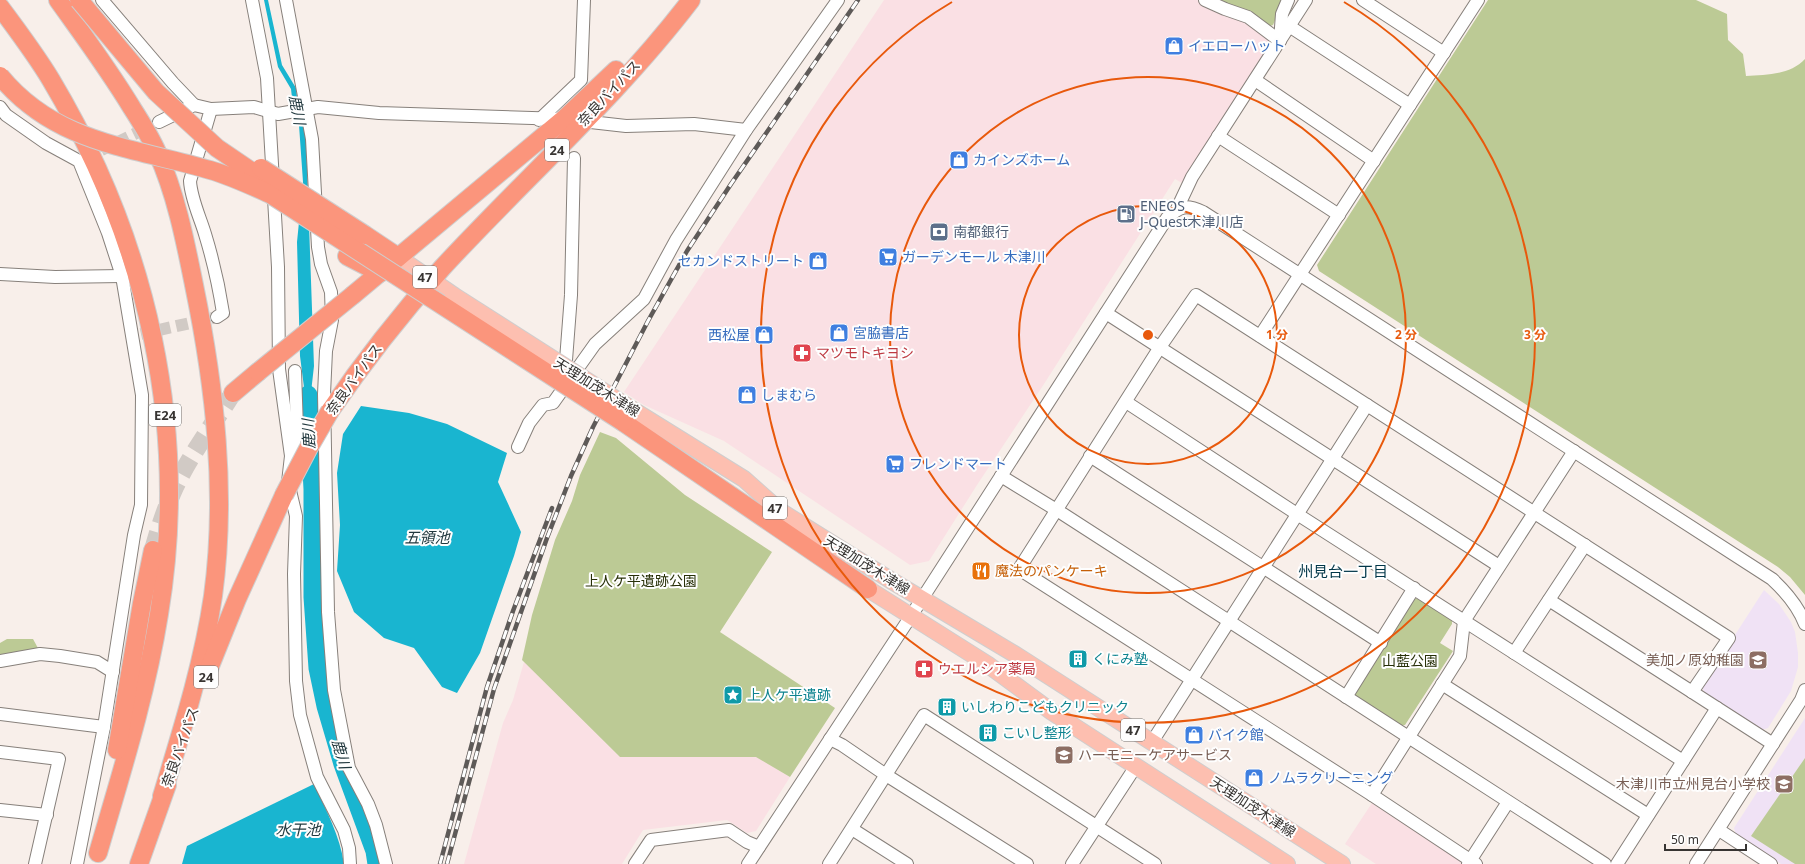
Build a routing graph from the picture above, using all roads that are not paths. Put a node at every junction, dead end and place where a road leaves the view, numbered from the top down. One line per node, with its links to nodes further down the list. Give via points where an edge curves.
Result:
1 (58, 0): 99 (highway, via 122,91 156,150 174,200 185,242 211,379 219,488 213,595 199,668)
2 (79, 0): 55 (highway, bridge, via 156,92 231,159)
3 (84, 0): 39 (highway, bridge, via 172,94 200,120 266,171)
4 (102, 0): 23 (street)
5 (252, 0): 28 (street)
6 (286, 0): 27 (street)
7 (584, 0): 30 (street, via 581,80)
8 (680, 0): 29 (highway, 奈良バイパス / 24, via 622,64)
9 (691, 0): 31 (highway, 奈良バイパス / 24, via 654,45)
10 (838, 0): 33 (street)
11 (1205, 0): 18 (street, via 1248,17)
12 (1288, 0): 18 (street, via 1282,14)
13 (1306, 0): 17 (street)
14 (1363, 0): 19 (street)
15 (1478, 0): 19 (street)
16 (0, 7): 108 (highway, E24, via 58,91 112,201 140,281 160,369 168,463 168,533 159,614 142,695)
17 (1289, 26): 18 (street); 24 (street)
18 (1280, 41): 21 (street)
19 (1444, 52): 24 (street)
20 (0, 76): 55 (highway, bridge, via 30,107 74,132 109,144 210,170 270,194)
21 (1254, 80): 34 (street); 36 (street)
22 (0, 94): 40 (highway, via 22,116 50,133 98,152 197,176 240,191 347,256)
23 (194, 105): 26 (street); 32 (street)
24 (1410, 105): 36 (street)
25 (0, 108): 43 (street, via 46,143 79,161)
26 (211, 109): 28 (street, via 254,107); 47 (street, via 190,181 190,190 206,236 220,294 223,313)
27 (306, 110): 28 (street); 30 (street, via 318,107 379,113); 114 (street, via 312,138 320,264 331,292 332,320 326,351 324,394 328,612 334,690 349,768 368,804)
28 (274, 113): 58 (street, via 279,369)
29 (564, 119): 30 (street); 31 (street); 39 (highway, 奈良バイパス / 24)
30 (539, 120)
31 (584, 121): 33 (street, via 626,126 700,124); 44 (highway, 奈良バイパス / 24)
32 (159, 122)
33 (746, 130): 51 (street, via 676,240 644,299 595,344)
34 (1218, 136): 37 (street, via 1192,177); 38 (street)
35 (574, 158): 51 (street, via 571,295 564,370)
36 (1374, 161): 38 (street)
37 (1176, 209): 42 (street, via 1187,207 1203,212); 46 (street, via 1167,218)
38 (1339, 215): 42 (street)
39 (398, 258): 40 (highway, 奈良バイパス / 24); 44 (main road, 天理加茂木津線 / 47)
40 (380, 273): 45 (main road, 天理加茂木津線 / 47); 52 (highway, 奈良バイパス / 24, bridge)
41 (0, 274): 43 (street, via 54,277)
42 (1300, 275): 48 (street); 57 (street)
43 (122, 276): 81 (street, via 137,334 142,395 141,505)
44 (431, 281): 45 (highway, 奈良バイパス / 24); 55 (main road, 天理加茂木津線 / 47, bridge)
45 (418, 296): 55 (main road, 天理加茂木津線 / 47); 99 (highway, 奈良バイパス / 24, bridge, via 355,374 330,411 284,495 237,599)
46 (1106, 313): 49 (street); 61 (street)
47 (217, 317)
48 (1260, 336): 49 (street, via 1196,294); 54 (street)
49 (1160, 348): 53 (street); 60 (street)
50 (295, 371): 58 (street, via 297,430)
51 (568, 382): 56 (street, via 553,403 543,405 529,423)
52 (233, 393)
53 (1126, 402): 59 (street); 65 (street)
54 (1367, 405): 60 (street); 64 (street)
55 (626, 420): 63 (highway, via 761,504); 71 (highway)
56 (518, 448)
57 (1574, 451): 64 (street); 75 (street, via 1772,579 1790,597)
58 (291, 456): 113 (street, via 288,482 296,516 295,657 300,715 317,778 344,830)
59 (1090, 456): 62 (street); 69 (street)
60 (1333, 459): 65 (street); 68 (street)
61 (1001, 476): 62 (street); 72 (street)
62 (1056, 510): 77 (street); 82 (street, via 1019,569)
63 (780, 511): 72 (main road, 天理加茂木津線 / 47)
64 (1534, 512): 66 (street); 68 (street)
65 (1297, 514): 69 (street); 70 (street)
66 (1585, 545): 73 (street); 85 (street, via 1729,638)
67 (153, 550): 108 (highway)
68 (1499, 566): 76 (street)
69 (1264, 568): 77 (street); 78 (street)
70 (1414, 588): 76 (street); 78 (street)
71 (868, 589): 74 (main road, 天理加茂木津線 / 47)
72 (922, 599): 74 (street); 92 (main road, 天理加茂木津線 / 47, via 1016,655)
73 (1549, 600): 79 (street); 85 (street)
74 (911, 616): 91 (street); 96 (main road, 天理加茂木津線 / 47, via 987,664 1052,712)
75 (1804, 617)
76 (1464, 621): 79 (street); 83 (street, via 1460,656)
77 (1229, 622): 82 (street); 86 (street)
78 (1381, 643): 86 (street)
79 (1514, 653): 95 (street)
80 (0, 661): 81 (street, via 40,654 97,662)
81 (113, 672): 89 (street)
82 (1192, 680): 92 (street); 98 (street)
83 (1442, 684): 90 (street); 103 (street)
84 (1805, 690): 93 (street)
85 (1692, 692): 87 (street)
86 (1346, 697): 90 (street)
87 (1717, 708): 93 (street); 95 (street)
88 (0, 714): 89 (street)
89 (104, 726): 111 (street)
90 (1408, 737): 98 (street); 100 (street)
91 (830, 739): 97 (street); 107 (street)
92 (1152, 742): 123 (main road, 天理加茂木津線 / 47)
93 (1773, 744): 106 (street)
94 (0, 752): 102 (street, via 59,759)
95 (1683, 761): 103 (street)
96 (1136, 766): 104 (street); 122 (main road, 天理加茂木津線 / 47)
97 (886, 775): 104 (street, via 924,715); 105 (street); 119 (street)
98 (1372, 795): 109 (street)
99 (162, 796): 112 (highway, 奈良バイパス / 24)
100 (1508, 802): 109 (street); 124 (street)
101 (0, 810): 102 (street)
102 (47, 815): 110 (street)
103 (1648, 815): 125 (street)
104 (1096, 826): 120 (street); 121 (street)
105 (852, 829): 117 (street); 118 (street)
106 (1719, 830): 126 (street); 127 (street)
107 (759, 847): 115 (street, via 729,830 651,840); 116 (street)
108 (97, 858)
109 (1472, 863)
110 (35, 864)
111 (77, 864)
112 (139, 864)
113 (350, 864)
114 (386, 864)
115 (635, 864)
116 (748, 864)
117 (829, 864)
118 (907, 864)
119 (1027, 864)
120 (1072, 864)
121 (1155, 864)
122 (1287, 864)
123 (1342, 864)
124 (1604, 864)
125 (1617, 864)
126 (1696, 864)
127 (1771, 864)

